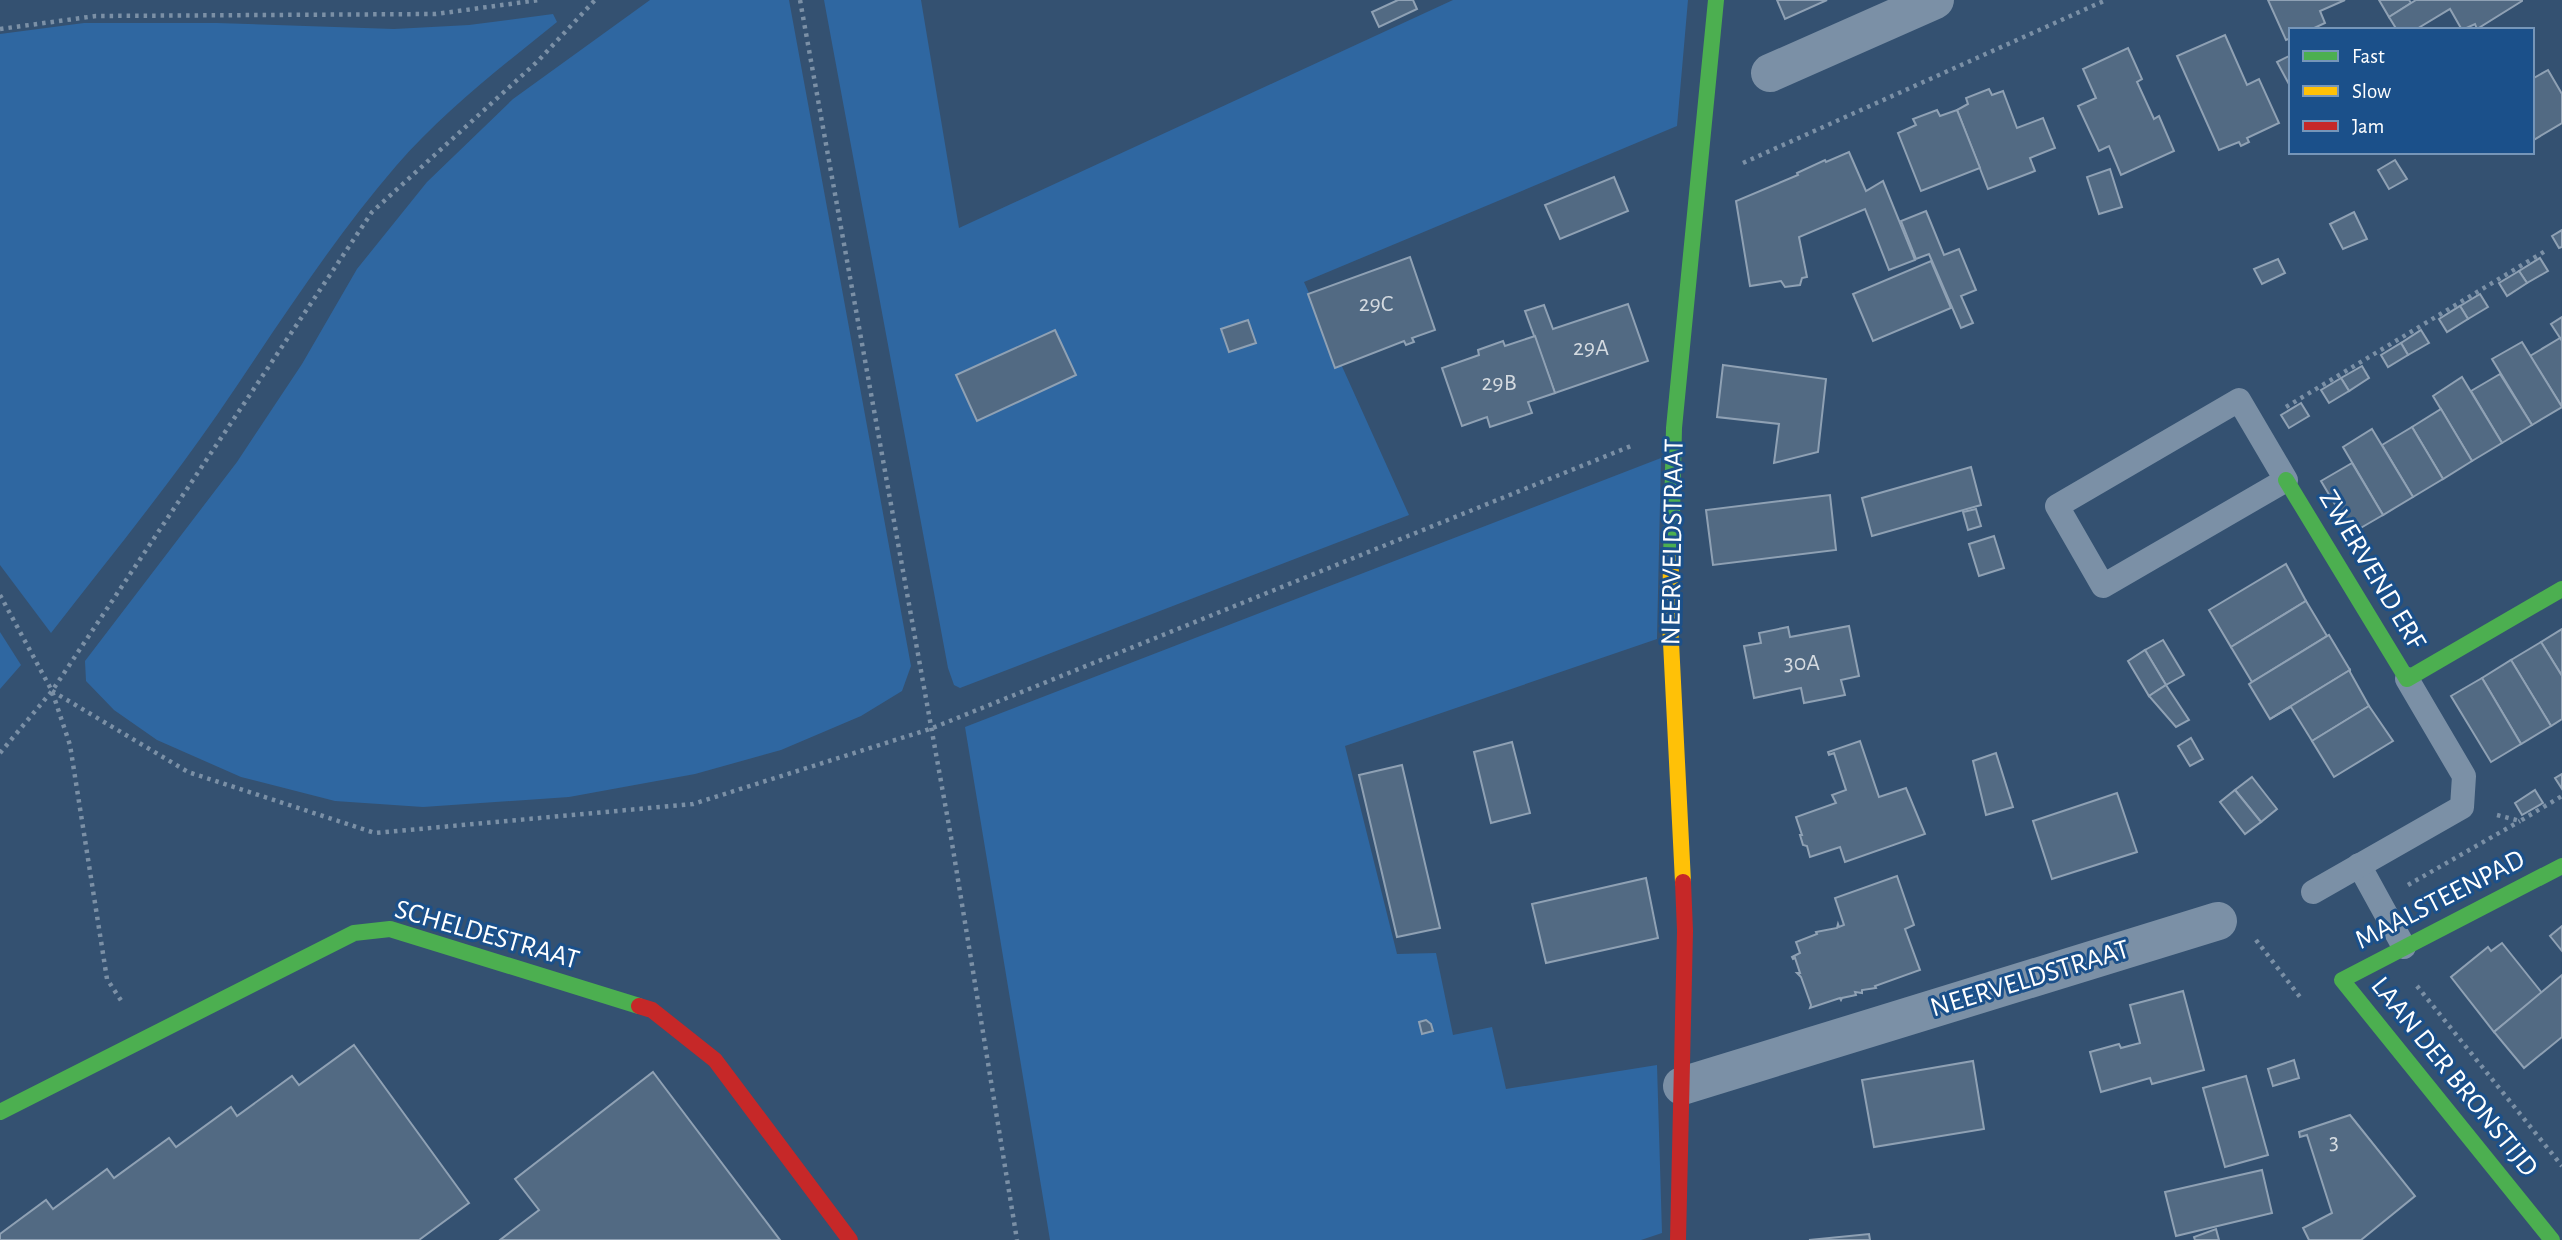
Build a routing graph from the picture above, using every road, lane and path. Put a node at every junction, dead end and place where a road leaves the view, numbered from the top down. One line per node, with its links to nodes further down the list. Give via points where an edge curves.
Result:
1 (540, 0): 7 (path, via 436,14 96,16)
2 (595, 0): 17 (path, via 538,61 372,212)
3 (800, 0): 18 (path)
4 (1716, 0): 9 (street, NEERVELDSTRAAT)
5 (1935, 0): 8 (street)
6 (2106, 0): 9 (path)
7 (0, 29)
8 (1770, 73)
9 (1697, 184): 12 (street, NEERVELDSTRAAT)
10 (2547, 250): 11 (path)
11 (2255, 426): 13 (lane); 13 (lane, via 2239,400 2057,506 2103,586)
12 (1674, 428): 18 (path); 31 (street, NEERVELDSTRAAT, via 1670,622 1685,931)
13 (2286, 480): 16 (street, ZWERVEND ERF)
14 (2562, 589): 16 (street, ZWERVEND ERF)
15 (0, 595): 17 (path)
16 (2407, 679): 21 (lane, via 2464,776)
17 (52, 691): 18 (path, via 188,772 375,833 693,804); 19 (path); 30 (path, via 70,746 107,979)
18 (930, 729): 35 (path)
19 (0, 753)
20 (2562, 796): 22 (path)
21 (2462, 807): 22 (path); 23 (lane)
22 (2520, 821): 26 (path)
23 (2359, 865): 25 (lane); 26 (lane)
24 (2562, 866): 28 (street, MAALSTEENPAD)
25 (2313, 892)
26 (2379, 902): 28 (lane)
27 (2218, 921): 31 (street, NEERVELDSTRAAT)
28 (2397, 950): 29 (street, MAALSTEENPAD); 33 (path)
29 (2342, 980): 37 (street, LAAN DER BRONSTIJD)
30 (146, 1038): 32 (street, SCHELDESTRAAT); 34 (street, SCHELDESTRAAT, via 354,933 390,929 652,1010 715,1060)
31 (1682, 1086): 36 (street, NEERVELDSTRAAT)
32 (0, 1112)
33 (2562, 1166)
34 (850, 1240)
35 (1017, 1240)
36 (1678, 1240)
37 (2552, 1240)

